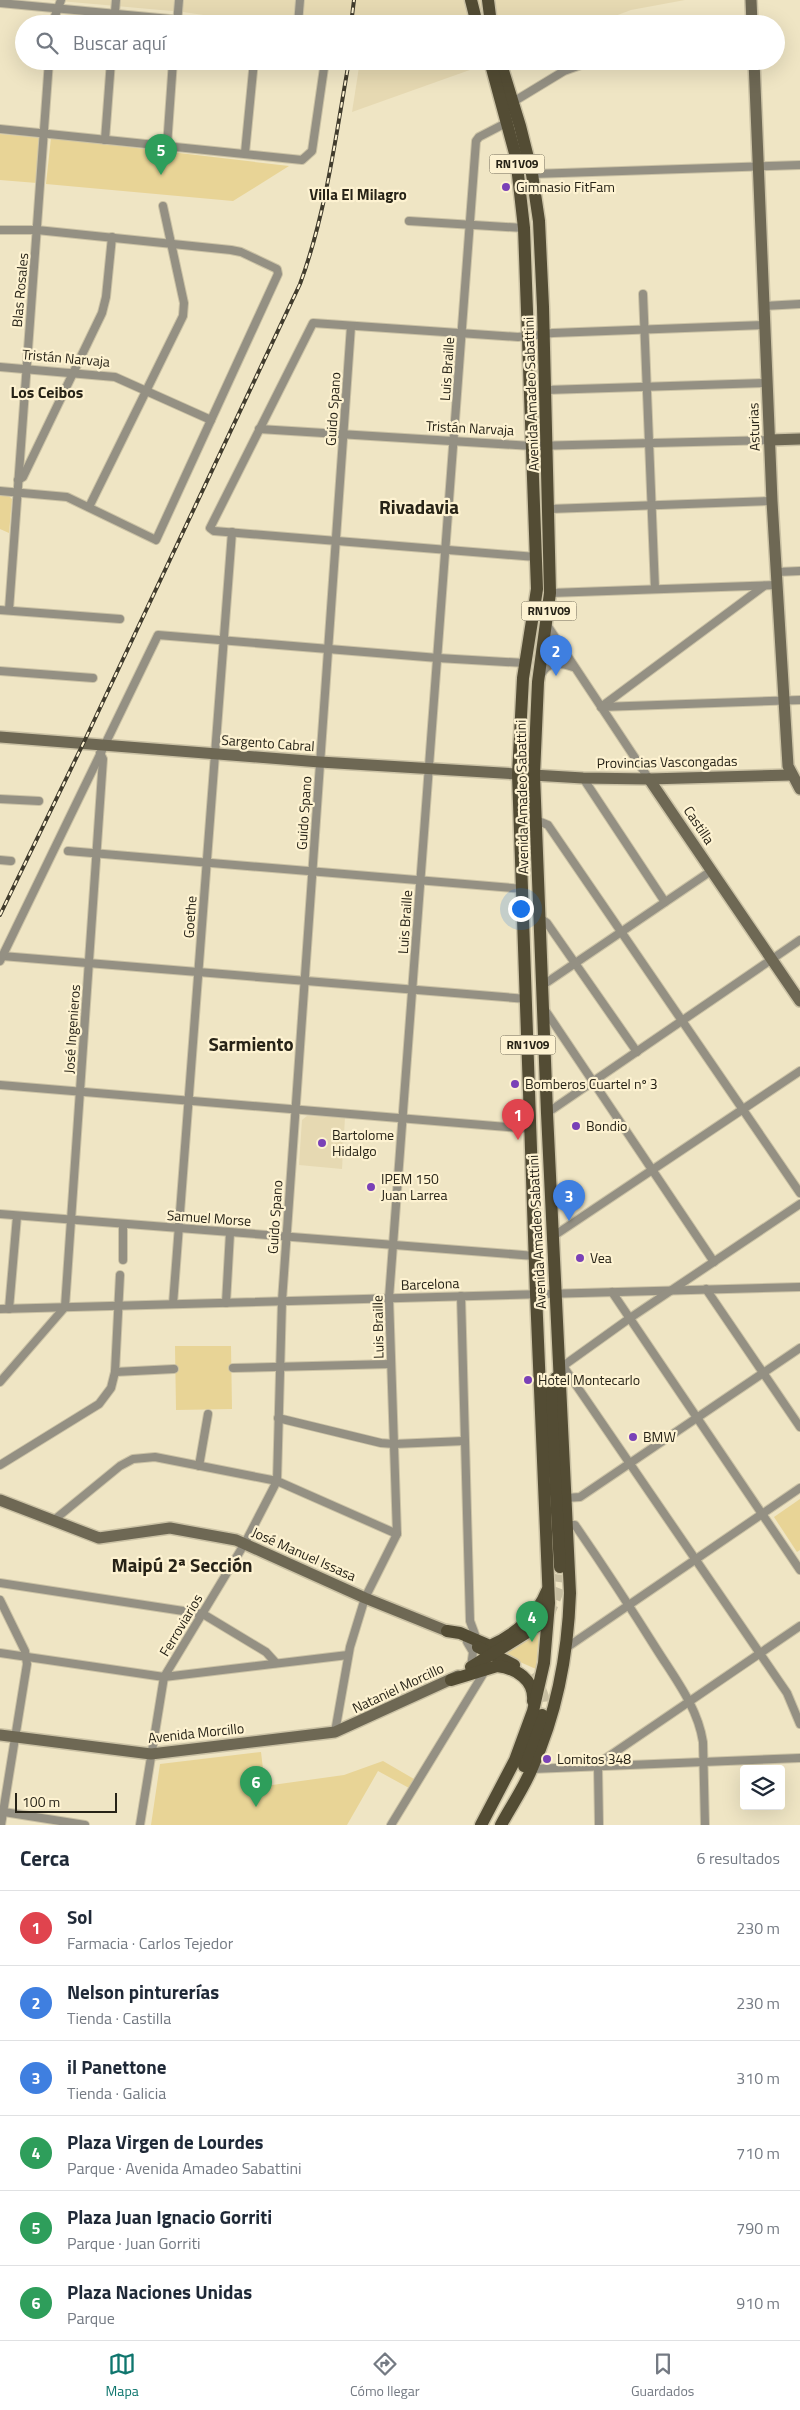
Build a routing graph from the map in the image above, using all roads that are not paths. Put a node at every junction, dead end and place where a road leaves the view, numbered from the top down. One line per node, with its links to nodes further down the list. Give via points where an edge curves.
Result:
1 (61, 0): 9 (street)
2 (116, 0): 10 (street)
3 (178, 0): 13 (street)
4 (300, 0): 14 (street)
5 (471, 0): 15 (main road)
6 (488, 0): 16 (main road)
7 (751, 0): 17 (street)
8 (0, 3): 9 (street)
9 (57, 8): 10 (street); 11 (street)
10 (115, 14): 12 (street)
11 (55, 15)
12 (123, 15)
13 (177, 15)
14 (299, 15)
15 (475, 15)
16 (490, 15)
17 (752, 15)
18 (49, 70): 29 (street, Blas Rosales)
19 (110, 70): 30 (street)
20 (172, 70): 31 (street)
21 (253, 70): 32 (street)
22 (325, 70): 32 (street, via 312,151 302,160)
23 (498, 70): 26 (main road, Avenida Amadeo Sabattini / RN1V09)
24 (567, 70): 26 (street)
25 (754, 70): 34 (street, Asturias)
26 (508, 99): 27 (main road, Avenida Amadeo Sabattini / RN1V09); 35 (main road, Avenida Amadeo Sabattini / RN1V09)
27 (508, 122): 40 (street, Luis Braille, via 476,141); 41 (main road, Avenida Amadeo Sabattini / RN1V09, via 518,170)
28 (0, 129): 29 (street)
29 (45, 134): 30 (street); 43 (street, Blas Rosales)
30 (105, 140): 31 (street)
31 (166, 146): 32 (street)
32 (245, 153)
33 (800, 166): 34 (street)
34 (759, 167): 36 (street); 48 (street, Asturias)
35 (532, 174): 36 (street); 38 (main road, Avenida Amadeo Sabattini / RN1V09)
36 (546, 174): 38 (street, via 539,180)
37 (163, 206): 45 (street)
38 (538, 211): 53 (main road, Avenida Amadeo Sabattini / RN1V09)
39 (408, 221): 40 (street)
40 (470, 225): 41 (street); 52 (street, Luis Braille)
41 (524, 228): 54 (main road, Avenida Amadeo Sabattini / RN1V09)
42 (0, 230): 43 (street)
43 (37, 230): 44 (street); 56 (street, Blas Rosales)
44 (112, 237): 45 (street); 57 (street, via 105,306)
45 (172, 244): 61 (street, via 184,310); 62 (street, via 241,252 277,269 275,281)
46 (643, 294): 51 (street)
47 (800, 304): 48 (street)
48 (764, 306): 49 (street, Asturias)
49 (765, 325): 51 (street); 58 (street, Asturias)
50 (351, 326): 52 (street); 63 (street, via 313,323); 64 (street, Guido Spano)
51 (644, 329): 53 (street); 59 (street)
52 (462, 333): 54 (street); 67 (street, Luis Braille)
53 (544, 334): 54 (street); 60 (main road, Avenida Amadeo Sabattini / RN1V09)
54 (527, 337): 69 (main road, Avenida Amadeo Sabattini / RN1V09)
55 (0, 367): 56 (street, Tristán Narvaja)
56 (26, 369): 57 (street, Tristán Narvaja); 71 (street, Blas Rosales)
57 (74, 372): 61 (street, Tristán Narvaja, via 116,377); 71 (street, via 23,478)
58 (767, 383): 59 (street); 66 (street, Asturias)
59 (646, 387): 60 (street); 68 (street)
60 (546, 390): 70 (main road, Avenida Amadeo Sabattini / RN1V09)
61 (146, 392): 62 (street, Tristán Narvaja); 76 (street)
62 (210, 420): 76 (street, via 156,540)
63 (259, 429): 64 (street, Tristán Narvaja); 78 (street, via 210,528)
64 (343, 435): 67 (street, Tristán Narvaja); 79 (street, Guido Spano)
65 (800, 439): 66 (street, Tristán Narvaja)
66 (770, 440): 68 (street, Tristán Narvaja); 74 (street, Asturias)
67 (454, 442): 69 (street, Tristán Narvaja); 80 (street, Luis Braille)
68 (649, 443): 70 (street, Tristán Narvaja); 75 (street)
69 (532, 446): 70 (street, Tristán Narvaja); 81 (main road, Avenida Amadeo Sabattini / RN1V09)
70 (548, 446): 77 (main road, Avenida Amadeo Sabattini / RN1V09)
71 (18, 480): 73 (street, Blas Rosales)
72 (0, 491): 73 (street)
73 (17, 492): 76 (street, via 66,497); 89 (street, Blas Rosales)
74 (772, 501): 75 (street); 83 (street, Asturias)
75 (651, 506): 77 (street); 86 (street)
76 (90, 507)
77 (549, 509): 87 (main road, Avenida Amadeo Sabattini / RN1V09)
78 (232, 532): 79 (street); 92 (street, Goethe)
79 (336, 541): 80 (street); 93 (street, Guido Spano)
80 (446, 550): 81 (street); 94 (street, Luis Braille)
81 (536, 557): 95 (main road, Avenida Amadeo Sabattini / RN1V09, via 536,602)
82 (800, 571): 83 (street)
83 (777, 572): 84 (street, Asturias)
84 (778, 585): 85 (street); 100 (street, Asturias)
85 (764, 586): 86 (street); 102 (street)
86 (655, 589): 87 (street)
87 (550, 593): 91 (main road, Avenida Amadeo Sabattini / RN1V09)
88 (0, 610): 89 (street)
89 (9, 610): 90 (street)
90 (120, 619)
91 (547, 626): 96 (street, Castilla); 99 (main road, Avenida Amadeo Sabattini / RN1V09)
92 (223, 640): 93 (street); 104 (street, via 158,635); 105 (street, Goethe)
93 (328, 649): 94 (street); 106 (street, Guido Spano)
94 (438, 658): 95 (street); 107 (street, Luis Braille)
95 (525, 663): 108 (main road, Avenida Amadeo Sabattini / RN1V09)
96 (573, 666): 99 (street, via 552,664 544,669); 102 (street, Castilla)
97 (0, 671): 98 (street)
98 (93, 678)
99 (538, 682): 109 (main road, Avenida Amadeo Sabattini / RN1V09)
100 (784, 700): 101 (street); 102 (street); 110 (street, Asturias, via 788,766)
101 (800, 700)
102 (601, 707): 112 (street, Castilla)
103 (0, 737): 104 (street, Sargento Cabral)
104 (102, 750): 105 (street, Sargento Cabral); 118 (street, José Ingenieros); 130 (street)
105 (215, 754): 106 (street, Sargento Cabral); 121 (street, Goethe)
106 (320, 762): 107 (street, Sargento Cabral); 123 (street, Guido Spano)
107 (429, 768): 108 (street, Sargento Cabral); 124 (street, Luis Braille)
108 (518, 774): 109 (street, Sargento Cabral); 125 (main road, Avenida Amadeo Sabattini / RN1V09)
109 (534, 775): 111 (street, Provincias Vascongadas); 116 (main road, Avenida Amadeo Sabattini / RN1V09)
110 (796, 775): 112 (street, Provincias Vascongadas); 113 (street, Asturias)
111 (583, 778): 112 (street, Provincias Vascongadas); 126 (street)
112 (649, 779): 122 (street, Castilla)
113 (800, 789)
114 (0, 799): 115 (street)
115 (39, 801)
116 (536, 820): 127 (main road, Avenida Amadeo Sabattini / RN1V09); 128 (street, via 548,825)
117 (68, 851): 118 (street)
118 (96, 853): 121 (street); 132 (street, José Ingenieros)
119 (0, 860): 120 (street)
120 (11, 861)
121 (206, 862): 123 (street); 134 (street, Goethe)
122 (711, 870): 126 (street); 131 (street, Castilla)
123 (312, 871): 124 (street); 135 (street, Guido Spano)
124 (421, 880): 125 (street); 137 (street, Luis Braille)
125 (524, 889): 138 (main road, Avenida Amadeo Sabattini / RN1V09)
126 (665, 902): 128 (street)
127 (540, 918): 133 (street); 136 (main road, Avenida Amadeo Sabattini / RN1V09)
128 (620, 932): 133 (street); 141 (street)
129 (800, 940): 131 (street)
130 (1, 958): 132 (street)
131 (772, 959): 139 (street, Castilla); 141 (street)
132 (89, 963): 134 (street); 146 (street, José Ingenieros)
133 (575, 963): 136 (street); 142 (street)
134 (198, 972): 135 (street); 147 (street, Goethe)
135 (305, 981): 137 (street); 148 (street, Guido Spano)
136 (542, 985): 140 (main road, Avenida Amadeo Sabattini / RN1V09)
137 (412, 990): 138 (street); 151 (street, Luis Braille)
138 (527, 1000): 152 (main road, Avenida Amadeo Sabattini / RN1V09)
139 (800, 1001)
140 (543, 1008): 144 (street); 150 (main road, Avenida Amadeo Sabattini / RN1V09)
141 (682, 1021): 142 (street); 149 (street)
142 (637, 1052): 144 (street)
143 (800, 1071): 149 (street)
144 (593, 1082): 150 (street); 153 (street)
145 (0, 1085): 146 (street)
146 (80, 1091): 147 (street); 158 (street, José Ingenieros)
147 (188, 1100): 148 (street); 160 (street, Goethe)
148 (296, 1109): 151 (street); 162 (street, Guido Spano)
149 (743, 1110): 153 (street); 154 (street)
150 (546, 1113): 163 (main road, Avenida Amadeo Sabattini / RN1V09)
151 (403, 1118): 152 (street); 164 (street, Luis Braille)
152 (531, 1129): 165 (main road, Avenida Amadeo Sabattini / RN1V09)
153 (653, 1171): 163 (street); 167 (street)
154 (800, 1193)
155 (800, 1204): 167 (street)
156 (0, 1214): 157 (street, Samuel Morse)
157 (17, 1216): 158 (street, Samuel Morse); 183 (street)
158 (71, 1220): 159 (street, Samuel Morse); 181 (street, José Ingenieros)
159 (123, 1224): 160 (street, Samuel Morse); 166 (street)
160 (178, 1229): 161 (street, Samuel Morse); 179 (street, Goethe)
161 (230, 1232): 162 (street, Samuel Morse); 178 (street)
162 (286, 1236): 164 (street, Samuel Morse); 177 (street, Guido Spano)
163 (552, 1237): 173 (main road, Avenida Amadeo Sabattini / RN1V09)
164 (393, 1245): 165 (street, Samuel Morse); 176 (street, Luis Braille)
165 (535, 1256): 174 (main road, Avenida Amadeo Sabattini / RN1V09)
166 (123, 1260)
167 (714, 1262): 171 (street)
168 (120, 1275): 180 (street)
169 (800, 1286): 170 (street, Barcelona)
170 (706, 1289): 171 (street, Barcelona); 192 (street)
171 (672, 1290): 172 (street, Barcelona); 184 (street)
172 (612, 1292): 173 (street, Barcelona); 184 (street)
173 (555, 1293): 174 (street, Barcelona); 189 (main road, Avenida Amadeo Sabattini / RN1V09)
174 (536, 1294): 175 (street, Barcelona); 216 (main road, Avenida Amadeo Sabattini / RN1V09)
175 (461, 1296): 176 (street, Barcelona); 198 (street)
176 (389, 1298): 177 (street, Barcelona); 186 (street, Luis Braille)
177 (282, 1301): 178 (street, Barcelona); 187 (street, Ferroviarios)
178 (226, 1303): 179 (street, Barcelona)
179 (173, 1304): 180 (street, Barcelona)
180 (118, 1306): 181 (street, Barcelona); 191 (street)
181 (65, 1307): 183 (street, Barcelona); 193 (street)
182 (0, 1309): 183 (street, Barcelona)
183 (9, 1309)
184 (630, 1318): 189 (street); 196 (street)
185 (800, 1348): 192 (street)
186 (391, 1364): 187 (street); 199 (street, Luis Braille)
187 (280, 1367): 188 (street); 195 (street, Ferroviarios)
188 (233, 1368)
189 (560, 1368): 200 (street); 205 (main road, Avenida Amadeo Sabattini / RN1V09); 214 (main road, via 552,1389 551,1403)
190 (174, 1370): 191 (street)
191 (115, 1372): 201 (street, via 111,1388 99,1404)
192 (763, 1372): 196 (street); 197 (street)
193 (0, 1382)
194 (208, 1414): 202 (street)
195 (278, 1418): 199 (street); 203 (street, Ferroviarios)
196 (697, 1418): 200 (street); 207 (street)
197 (800, 1427)
198 (464, 1441): 199 (street); 221 (street)
199 (394, 1444): 210 (street, Luis Braille)
200 (629, 1465): 205 (street, via 580,1497); 212 (street)
201 (0, 1466)
202 (199, 1466): 203 (street); 208 (street, via 155,1457 133,1459)
203 (277, 1481): 210 (street); 211 (street, Ferroviarios)
204 (800, 1488): 207 (street)
205 (566, 1498): 209 (main road, Avenida Amadeo Sabattini / RN1V09)
206 (0, 1500): 208 (street, José Manuel Issasa)
207 (762, 1514): 212 (street); 213 (street)
208 (54, 1520): 211 (street, José Manuel Issasa, via 99,1538 170,1528)
209 (567, 1525): 219 (street, via 575,1525); 225 (main road, Avenida Amadeo Sabattini / RN1V09, via 570,1593)
210 (397, 1534): 217 (street, Luis Braille)
211 (245, 1543): 217 (street, José Manuel Issasa); 220 (street, Ferroviarios)
212 (695, 1560): 219 (street); 227 (street)
213 (800, 1570)
214 (561, 1575)
215 (0, 1583): 220 (street)
216 (549, 1585): 224 (main road, via 531,1618 502,1641 490,1646); 239 (main road, Avenida Amadeo Sabattini / RN1V09)
217 (365, 1598): 224 (street, José Manuel Issasa); 229 (street, Luis Braille)
218 (0, 1600): 230 (street)
219 (629, 1605): 225 (street); 238 (street)
220 (203, 1614): 231 (street, via 266,1652); 235 (street, Ferroviarios)
221 (470, 1621): 224 (street); 224 (street)
222 (539, 1625): 228 (main road)
223 (800, 1626): 227 (street)
224 (463, 1637): 228 (main road); 232 (street, via 473,1652)
225 (566, 1648): 248 (main road, Avenida Amadeo Sabattini / RN1V09, via 550,1721)
226 (0, 1653): 230 (street)
227 (760, 1654): 238 (street); 240 (street, via 787,1692)
228 (494, 1655): 232 (main road); 234 (main road)
229 (348, 1656): 231 (street); 241 (street, Luis Braille)
230 (27, 1657): 235 (street); 243 (street)
231 (276, 1663): 235 (street)
232 (471, 1667): 236 (street, Nataniel Morcillo)
233 (485, 1671): 236 (main road); 237 (street); 239 (main road, via 503,1667 523,1676 534,1694)
234 (531, 1676)
235 (164, 1677): 244 (street, Ferroviarios)
236 (451, 1680): 237 (street, via 469,1683); 241 (street, Nataniel Morcillo)
237 (470, 1695): 253 (street)
238 (690, 1701): 246 (street, via 701,1732); 247 (street)
239 (537, 1713): 254 (main road, Avenida Amadeo Sabattini / RN1V09); 255 (main road, via 522,1771)
240 (800, 1724)
241 (335, 1732): 244 (street, Avenida Morcillo)
242 (0, 1734): 243 (street, Avenida Morcillo)
243 (16, 1735): 244 (street, Avenida Morcillo); 249 (street)
244 (151, 1754): 252 (street, Ferroviarios)
245 (800, 1758): 246 (street)
246 (703, 1762): 247 (street); 258 (street)
247 (598, 1766): 248 (street); 257 (street)
248 (532, 1769): 256 (main road, Avenida Amadeo Sabattini / RN1V09)
249 (4, 1812): 250 (street); 251 (street)
250 (2, 1825)
251 (85, 1825)
252 (140, 1825)
253 (391, 1825)
254 (481, 1825)
255 (492, 1825)
256 (501, 1825)
257 (599, 1825)
258 (705, 1825)

